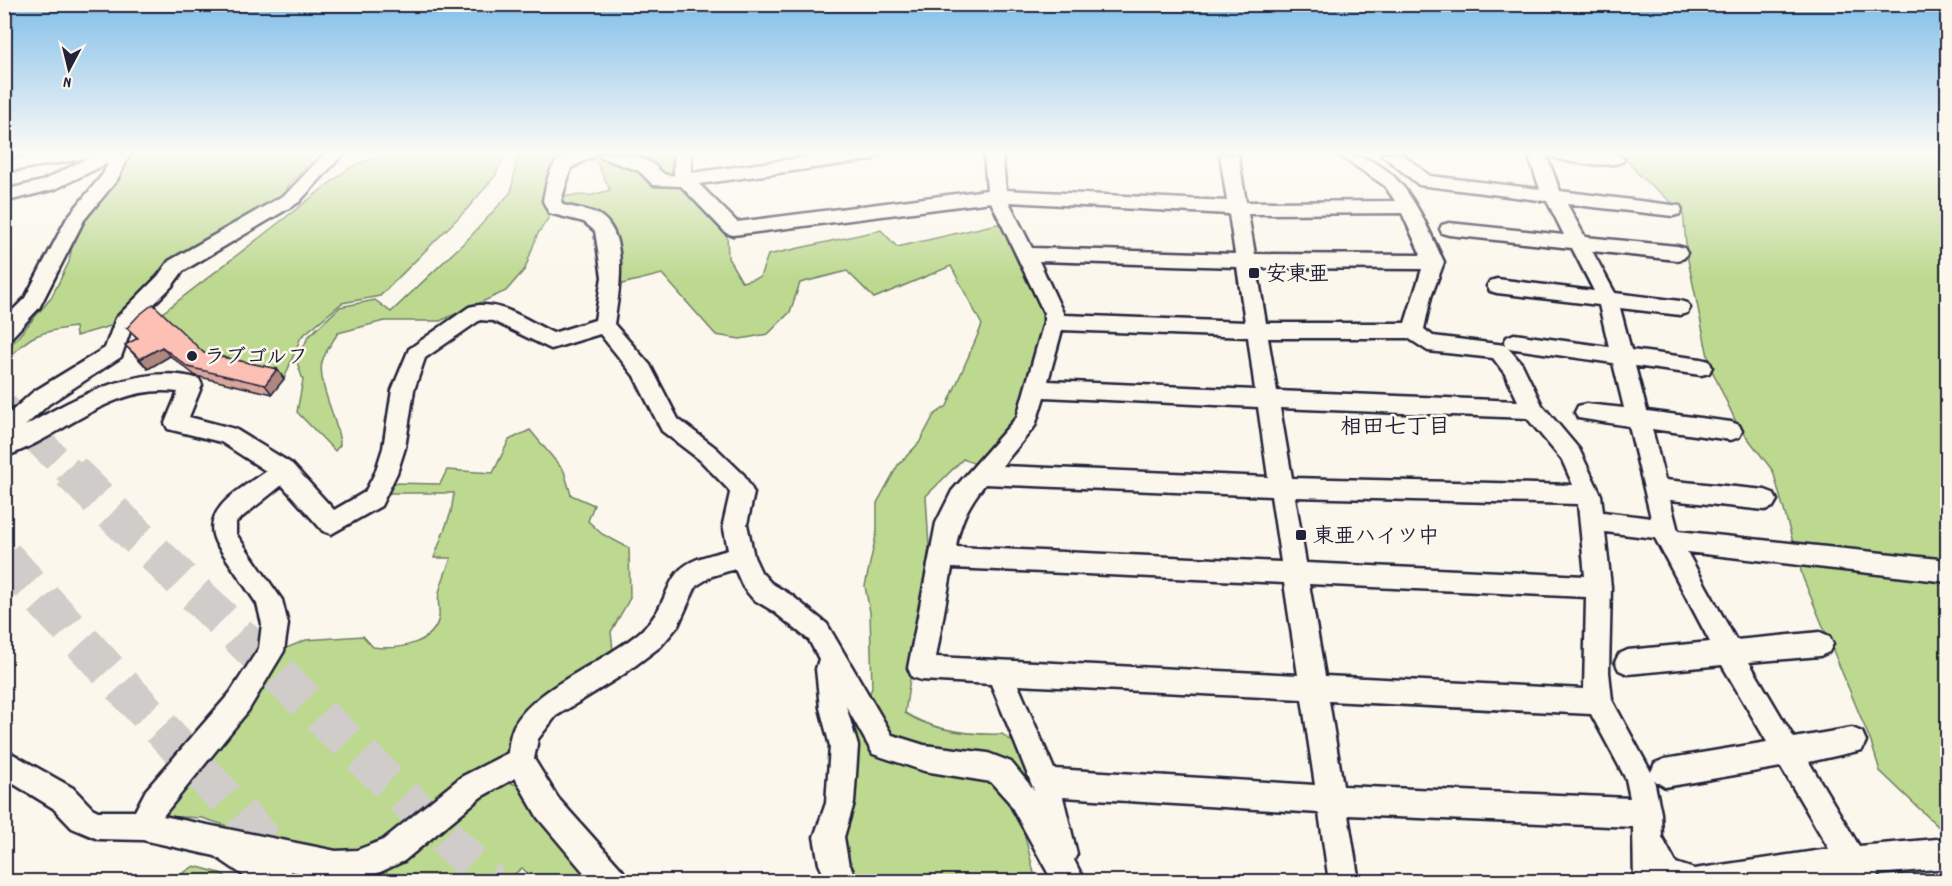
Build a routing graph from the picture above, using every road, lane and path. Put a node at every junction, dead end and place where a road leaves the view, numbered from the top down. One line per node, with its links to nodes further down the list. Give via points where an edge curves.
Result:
1 (95, 195): 28 (street, via 76,218 32,303)
2 (296, 195): 38 (street, via 176,266 123,323 114,352 41,398)
3 (554, 195): 25 (street, via 556,209 591,218 604,228 612,277)
4 (700, 195): 5 (street, via 733,229)
5 (994, 195)
6 (997, 195): 18 (street)
7 (1003, 195): 13 (street)
8 (1235, 195): 13 (street)
9 (1401, 195): 12 (street)
10 (1548, 195): 11 (street)
11 (1554, 196): 14 (street); 16 (street)
12 (1409, 207): 13 (street); 20 (street)
13 (1237, 208): 19 (street)
14 (1673, 210)
15 (1449, 230): 16 (street)
16 (1579, 243): 17 (street); 22 (street)
17 (1677, 253)
18 (1025, 255): 19 (street); 24 (street, via 1054,313)
19 (1245, 261): 20 (street); 26 (street)
20 (1434, 262): 27 (street)
21 (1497, 286): 22 (street)
22 (1608, 299): 23 (street); 30 (street)
23 (1680, 308)
24 (1054, 322): 26 (street); 32 (street)
25 (604, 325): 40 (street, via 551,341 497,314 476,312 416,354 404,390 394,448 373,499 331,524); 48 (street, via 642,371 670,425 736,482 742,493 735,524)
26 (1256, 330): 27 (street); 33 (street)
27 (1413, 331): 34 (street, via 1428,343 1499,351 1514,370)
28 (4, 333)
29 (1514, 342): 30 (street)
30 (1620, 356): 31 (street); 36 (street)
31 (1701, 367)
32 (1037, 389): 33 (street); 41 (street, via 1027,420)
33 (1267, 399): 34 (street); 42 (street)
34 (1533, 410): 44 (street, via 1571,455)
35 (1586, 412): 36 (street)
36 (1639, 421): 37 (street); 43 (street)
37 (1731, 431)
38 (4, 432)
39 (4, 448): 40 (street, via 115,392 172,380 191,385 176,423 227,435)
40 (284, 471): 68 (street, via 224,519 224,536 269,600 275,624 271,651 239,702 156,800)
41 (979, 474): 42 (street); 49 (street, via 960,498 948,523)
42 (1282, 487): 44 (street); 51 (street)
43 (1655, 489): 45 (street); 47 (street)
44 (1589, 495): 46 (street)
45 (1766, 500)
46 (1592, 520): 47 (street); 52 (street)
47 (1666, 534): 50 (street); 54 (street)
48 (742, 557): 55 (street, via 762,591 818,632); 62 (street, via 705,567 687,579 669,618 652,638 615,666 547,707 525,733)
49 (940, 557): 51 (street); 57 (street, via 921,668)
50 (1947, 572)
51 (1294, 573): 52 (street); 58 (street)
52 (1599, 587): 59 (street)
53 (1820, 644): 54 (street)
54 (1729, 653): 56 (street); 61 (street)
55 (833, 657): 75 (street, via 829,669 833,708 844,747 840,803 829,837 834,864); 76 (street, via 883,745 924,758 1001,772 1019,792)
56 (1628, 662)
57 (999, 670): 58 (street); 65 (street)
58 (1314, 687): 59 (street); 66 (street)
59 (1599, 702): 67 (street, via 1639,776)
60 (1852, 741): 61 (street)
61 (1788, 753): 64 (street); 72 (street)
62 (520, 761): 69 (street, via 471,787 395,852 363,865 336,866); 74 (street, via 548,808)
63 (4, 762): 68 (street, via 63,798 82,818 108,827)
64 (1665, 773)
65 (1046, 782): 66 (street); 76 (street)
66 (1332, 800): 67 (street); 77 (street)
67 (1647, 813): 70 (street)
68 (143, 826): 69 (street)
69 (216, 840): 73 (street)
70 (1649, 842): 78 (street); 79 (street, via 1666,875)
71 (1947, 853): 72 (street)
72 (1859, 871): 80 (street)
73 (280, 882)
74 (612, 882)
75 (843, 882)
76 (1070, 882)
77 (1344, 882)
78 (1649, 882)
79 (1689, 882)
80 (1698, 882)

